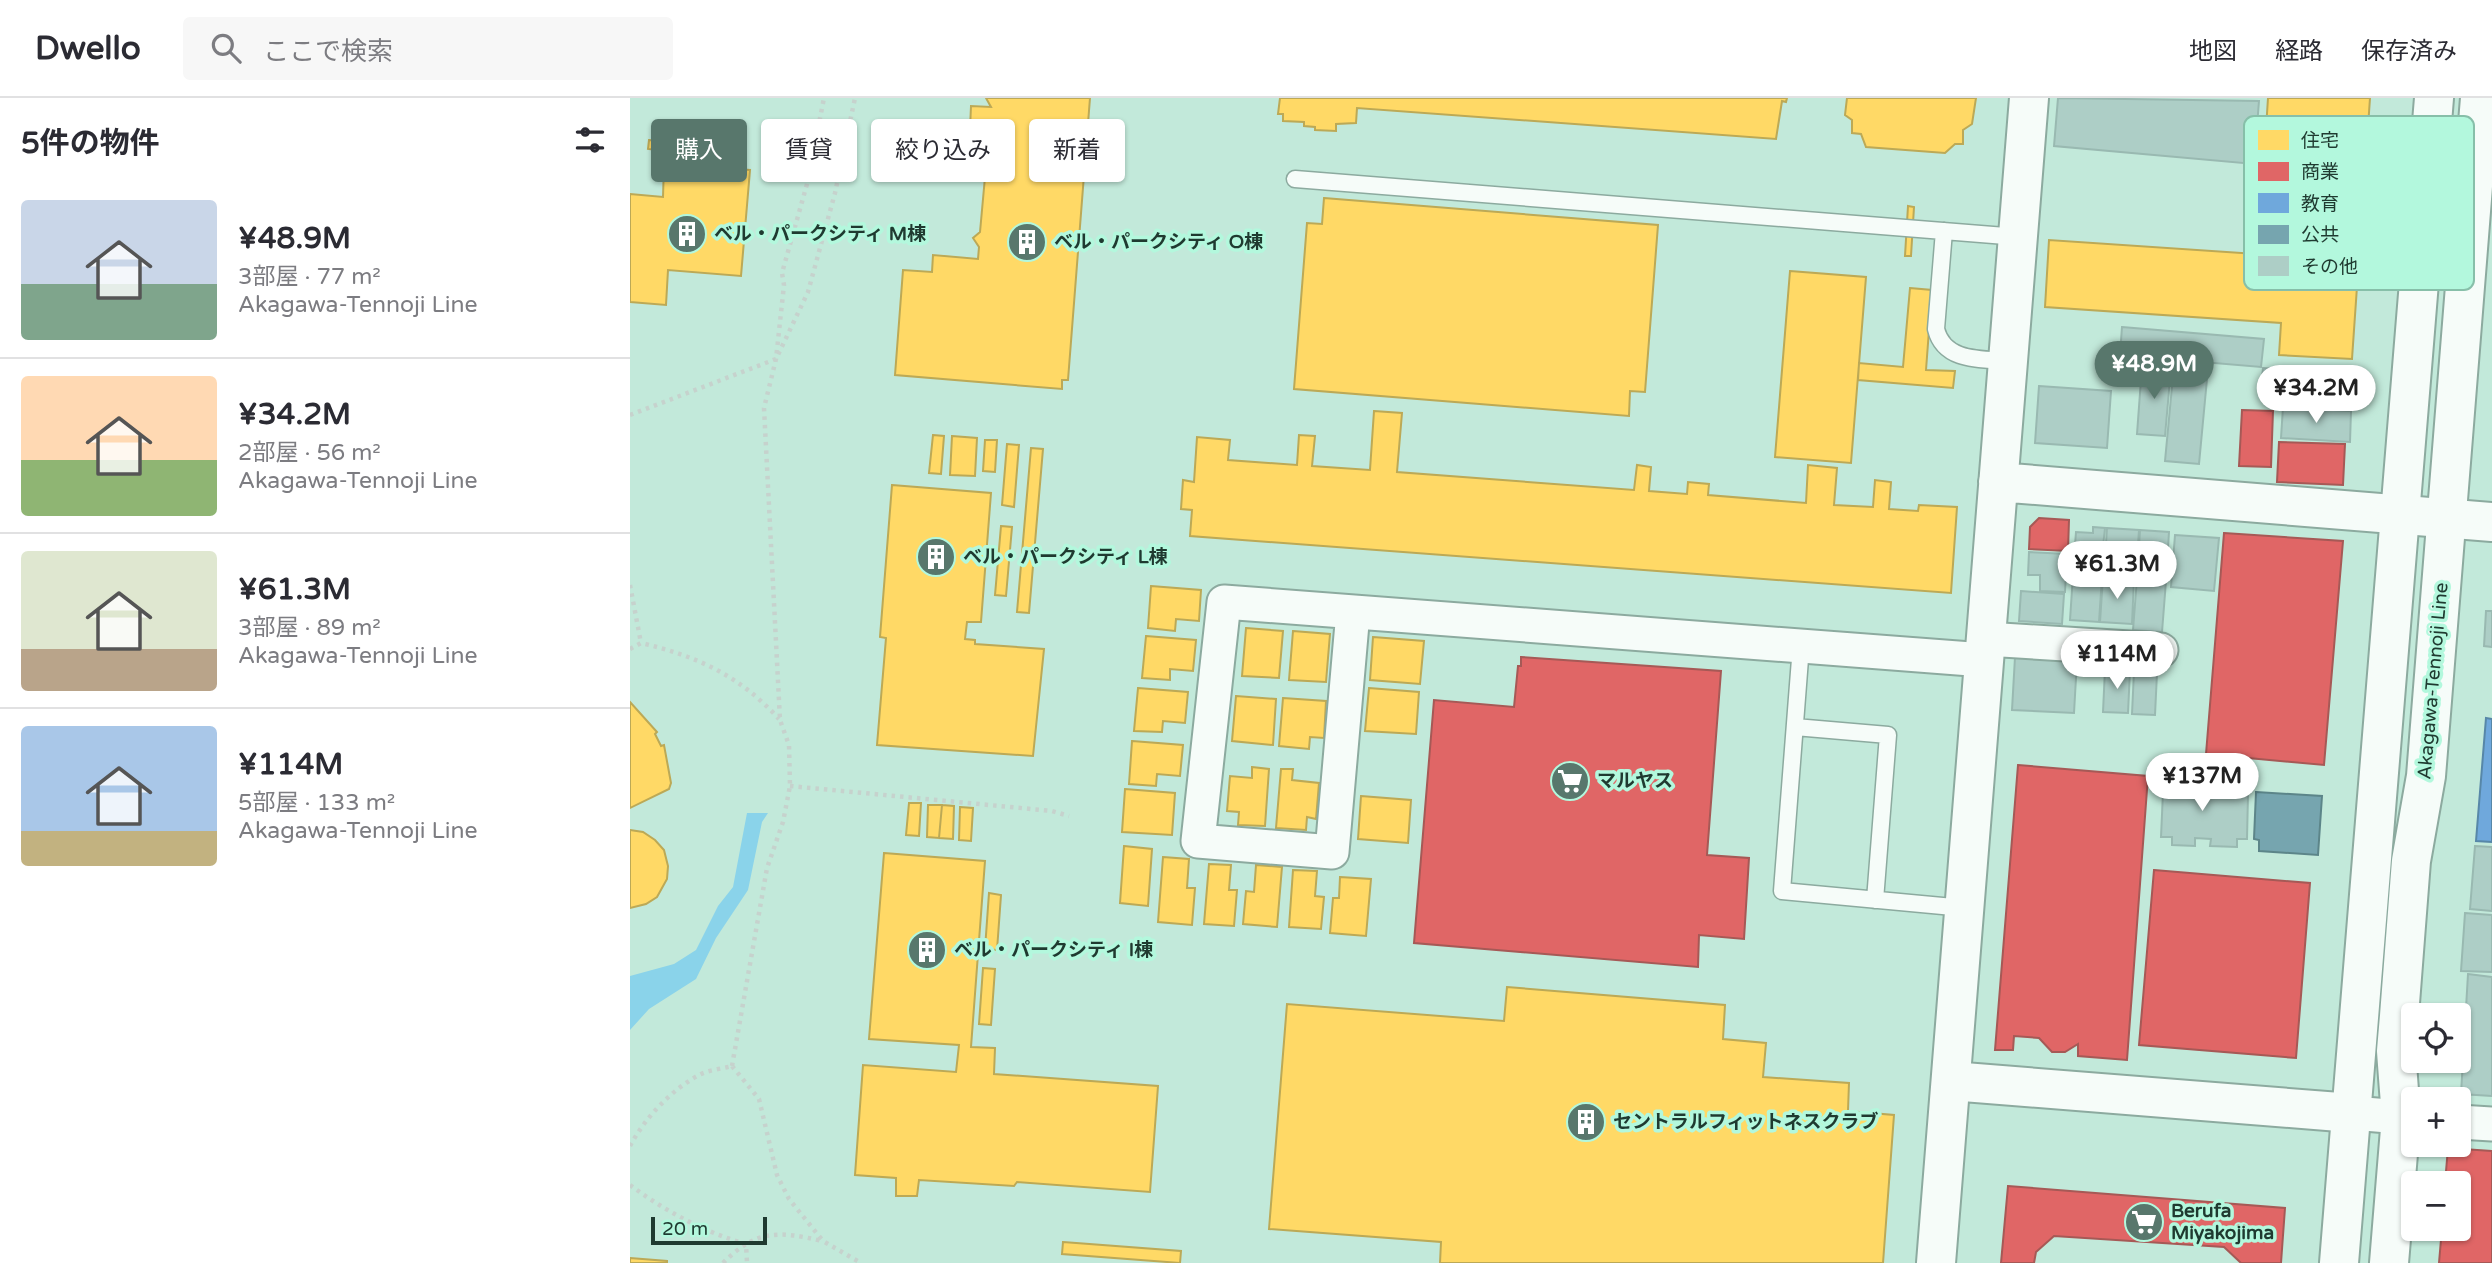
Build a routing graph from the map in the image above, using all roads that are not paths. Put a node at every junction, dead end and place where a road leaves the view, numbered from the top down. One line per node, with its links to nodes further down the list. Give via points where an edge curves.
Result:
1 (2029, 98): 8 (main road)
2 (2434, 98): 4 (main road)
3 (2480, 98): 5 (main road, Akagawa-Tennoji Line)
4 (2433, 116)
5 (2474, 177)
6 (1295, 179): 7 (lane)
7 (1944, 230): 8 (lane); 11 (lane, via 1938,339 1962,357)
8 (2018, 237): 11 (main road)
9 (2418, 290): 13 (main road)
10 (2465, 290): 14 (main road, Akagawa-Tennoji Line)
11 (2008, 361): 12 (main road)
12 (1998, 481): 13 (main road); 18 (main road)
13 (2400, 516): 14 (main road); 25 (main road)
14 (2448, 519): 15 (main road); 24 (main road, Akagawa-Tennoji Line, via 2426,776 2411,860 2396,1051)
15 (2492, 522)
16 (1353, 611): 16 (street, via 1224,602 1198,841 1332,852); 17 (street)
17 (1801, 646): 18 (street); 20 (lane)
18 (1985, 650): 19 (street); 22 (main road)
19 (2161, 650)
20 (1795, 727): 21 (lane, via 1782,891); 21 (lane, via 1888,735)
21 (1875, 900): 22 (lane)
22 (1964, 908): 23 (main road)
23 (1951, 1081): 25 (main road); 30 (main road)
24 (2402, 1087)
25 (2352, 1114): 26 (street); 31 (main road)
26 (2401, 1118)
27 (2471, 1123): 28 (street)
28 (2492, 1124)
29 (2402, 1157): 32 (main road, Akagawa-Tennoji Line)
30 (1936, 1263)
31 (2339, 1263)
32 (2389, 1263)

